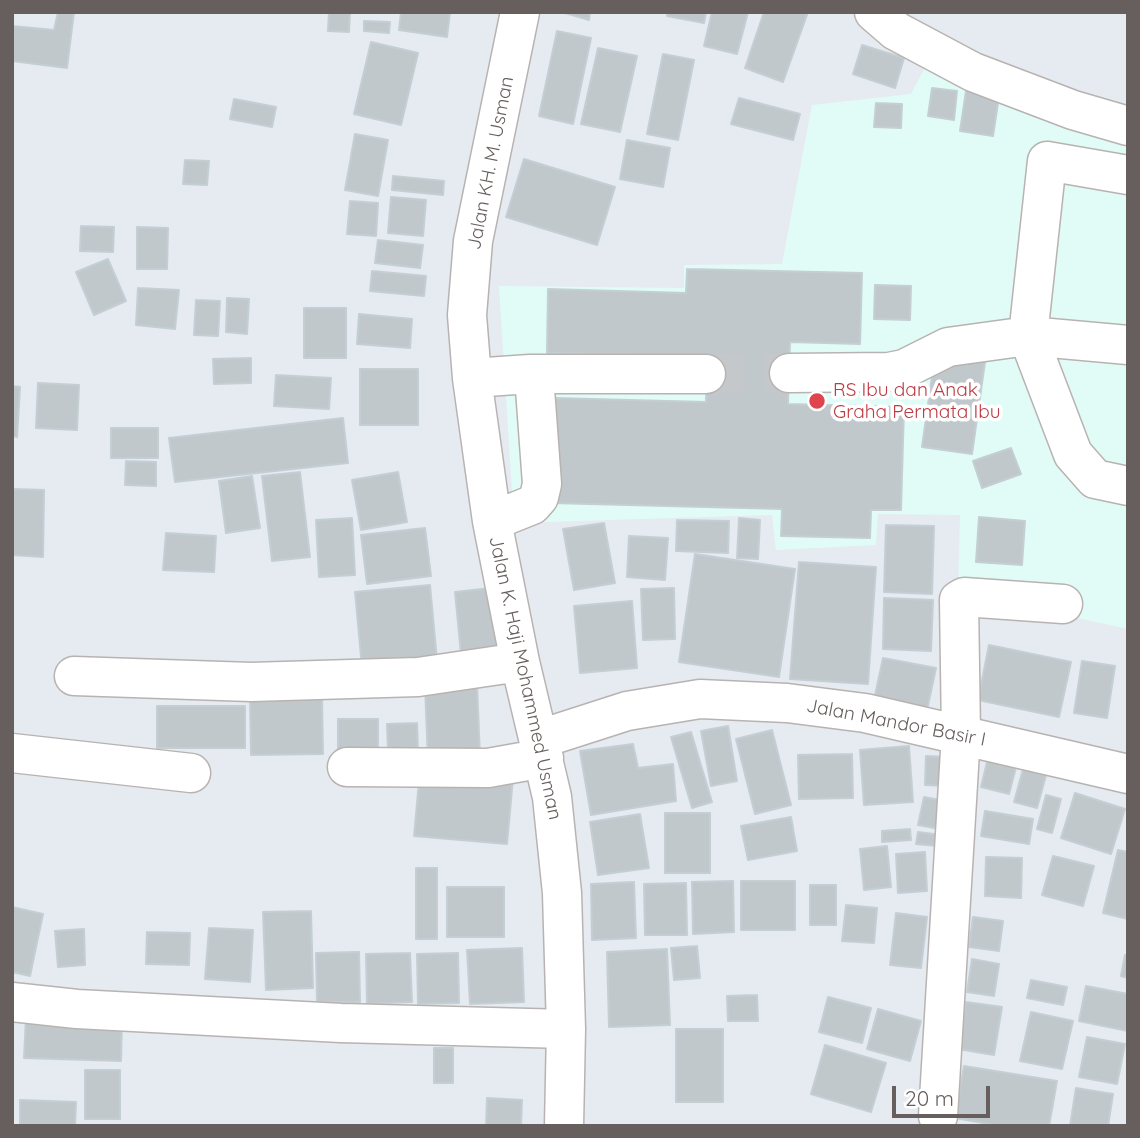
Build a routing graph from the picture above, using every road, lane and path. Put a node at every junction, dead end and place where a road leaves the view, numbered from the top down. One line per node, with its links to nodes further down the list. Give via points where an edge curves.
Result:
1 (520, 12): 5 (street, Jalan KH. M. Usman, via 473,241)
2 (874, 12): 3 (street, via 896,31 973,72)
3 (1128, 126)
4 (1128, 175): 6 (street, via 1047,161)
5 (467, 315): 11 (street, Jalan K. Haji Mohammed Usman)
6 (1028, 336): 7 (street); 8 (street, via 948,347 889,372); 12 (street, via 1073,454 1096,479)
7 (1128, 345)
8 (789, 373)
9 (530, 374): 10 (street); 11 (street); 13 (street, via 538,429 539,497 532,505)
10 (706, 374)
11 (472, 378): 13 (street, Jalan K. Haji Mohammed Usman)
12 (1128, 486)
13 (492, 521): 15 (street, Jalan K. Haji Mohammed Usman)
14 (1063, 604): 17 (street, via 959,600)
15 (520, 662): 16 (street, via 404,678 251,681); 18 (street, Jalan K. Haji Mohammed Usman)
16 (74, 676)
17 (961, 734): 18 (street, Jalan Mandor Basir I, via 865,713 700,699 627,711); 22 (street, Jalan Mandor Basir I); 25 (street)
18 (542, 749): 20 (street, Jalan Mandor Basir I, via 488,768); 24 (street, Jalan K. Haji Mohammed Usman, via 562,893)
19 (12, 752): 21 (street)
20 (347, 767)
21 (191, 773)
22 (1128, 774)
23 (12, 1002): 24 (street, via 341,1023)
24 (566, 1029): 26 (street, Jalan K. Haji Mohammed Usman)
25 (938, 1116)
26 (564, 1126)

